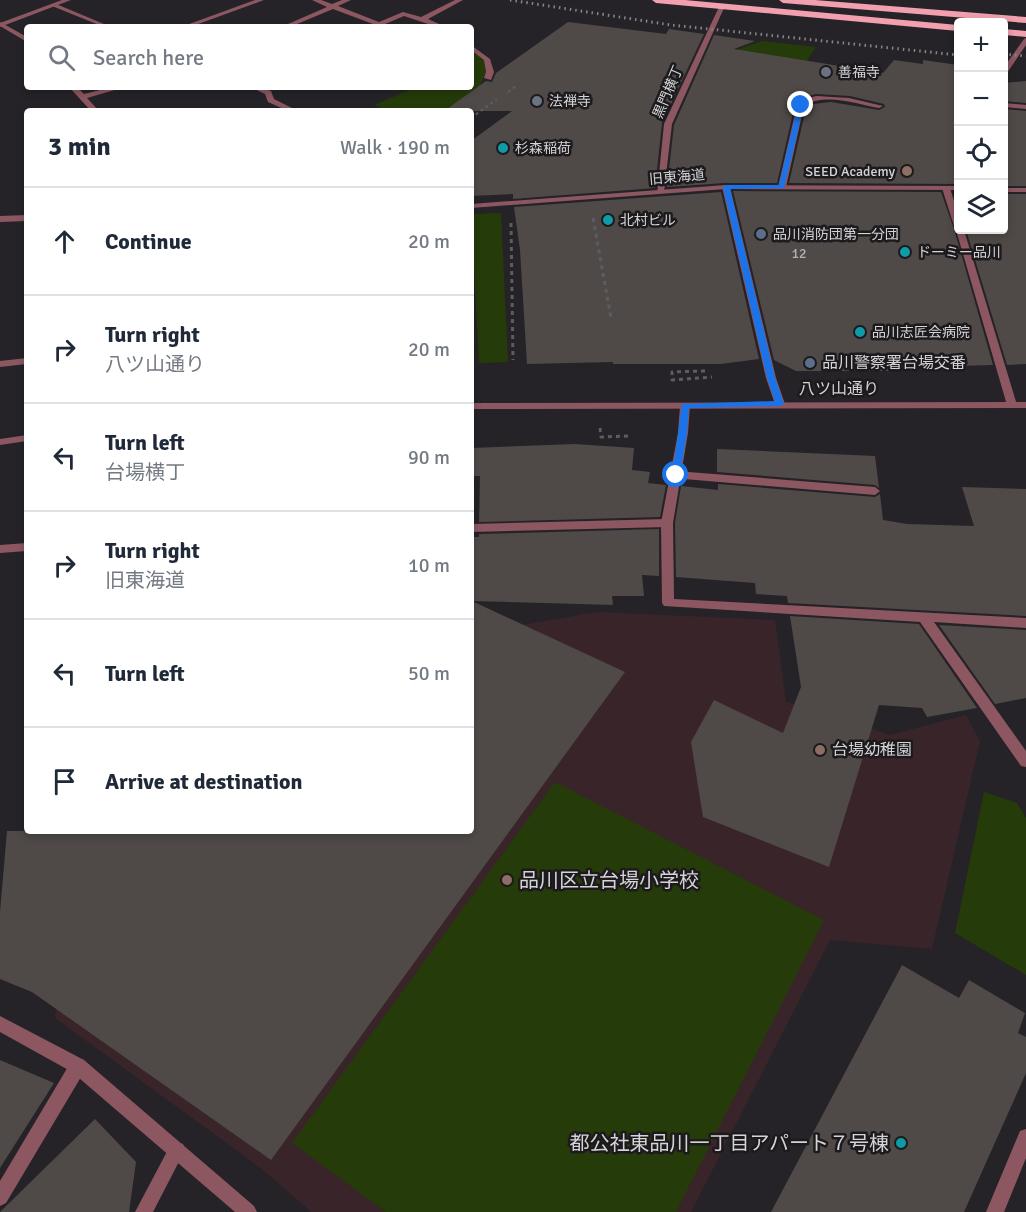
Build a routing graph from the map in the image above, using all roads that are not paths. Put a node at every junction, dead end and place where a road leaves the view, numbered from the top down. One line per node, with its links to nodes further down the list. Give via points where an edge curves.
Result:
1 (68, 0): 8 (street)
2 (261, 0): 14 (street)
3 (315, 0): 9 (street)
4 (348, 0): 9 (street)
5 (460, 0): 11 (street)
6 (656, 0): 10 (highway)
7 (783, 0): 12 (highway)
8 (54, 5): 13 (street); 19 (street)
9 (332, 6): 15 (street); 16 (street)
10 (721, 8): 20 (highway); 43 (street, 黒門横丁, via 668,124)
11 (422, 19): 17 (street, via 403,14); 18 (street)
12 (1026, 20)
13 (101, 24)
14 (193, 24)
15 (291, 24)
16 (374, 24)
17 (378, 24)
18 (435, 24)
19 (1, 25): 23 (street)
20 (954, 28)
21 (1008, 32): 22 (highway)
22 (1026, 34)
23 (24, 38)
24 (1026, 40): 26 (street)
25 (474, 49): 27 (street, via 487,59)
26 (1008, 65)
27 (488, 78)
28 (76, 90): 31 (street)
29 (109, 90): 31 (street)
30 (261, 90): 36 (street)
31 (82, 97): 35 (street)
32 (1008, 105): 34 (street)
33 (879, 106): 38 (street, via 817,97 806,99 801,105)
34 (1026, 107)
35 (92, 108)
36 (288, 108)
37 (726, 187): 38 (street, 旧東海道); 43 (street, 旧東海道); 51 (street)
38 (782, 187): 39 (street, 旧東海道)
39 (946, 188): 40 (street, 旧東海道); 45 (street)
40 (954, 188)
41 (1008, 190): 42 (street)
42 (1026, 190)
43 (660, 192): 44 (street, 旧東海道)
44 (474, 206)
45 (954, 213)
46 (24, 218): 47 (street)
47 (0, 219)
48 (961, 234): 52 (street)
49 (24, 361): 50 (street)
50 (0, 364)
51 (780, 404): 52 (street, 八ツ山通り); 55 (street, 八ツ山通り)
52 (1012, 405): 53 (street, 八ツ山通り)
53 (1026, 405)
54 (474, 406): 55 (street, 八ツ山通り)
55 (685, 406): 58 (street)
56 (24, 438): 57 (street)
57 (0, 442)
58 (676, 475): 59 (street); 60 (street)
59 (875, 491)
60 (668, 523): 61 (street); 64 (street, via 668,603)
61 (474, 528)
62 (24, 547): 63 (street)
63 (0, 549)
64 (923, 616): 65 (street); 66 (street)
65 (1026, 623)
66 (1026, 762)
67 (0, 1024): 68 (street)
68 (78, 1066): 70 (street); 71 (street)
69 (1026, 1137): 74 (street)
70 (177, 1150): 72 (street); 73 (street)
71 (0, 1197)
72 (144, 1212)
73 (249, 1212)
74 (995, 1212)

